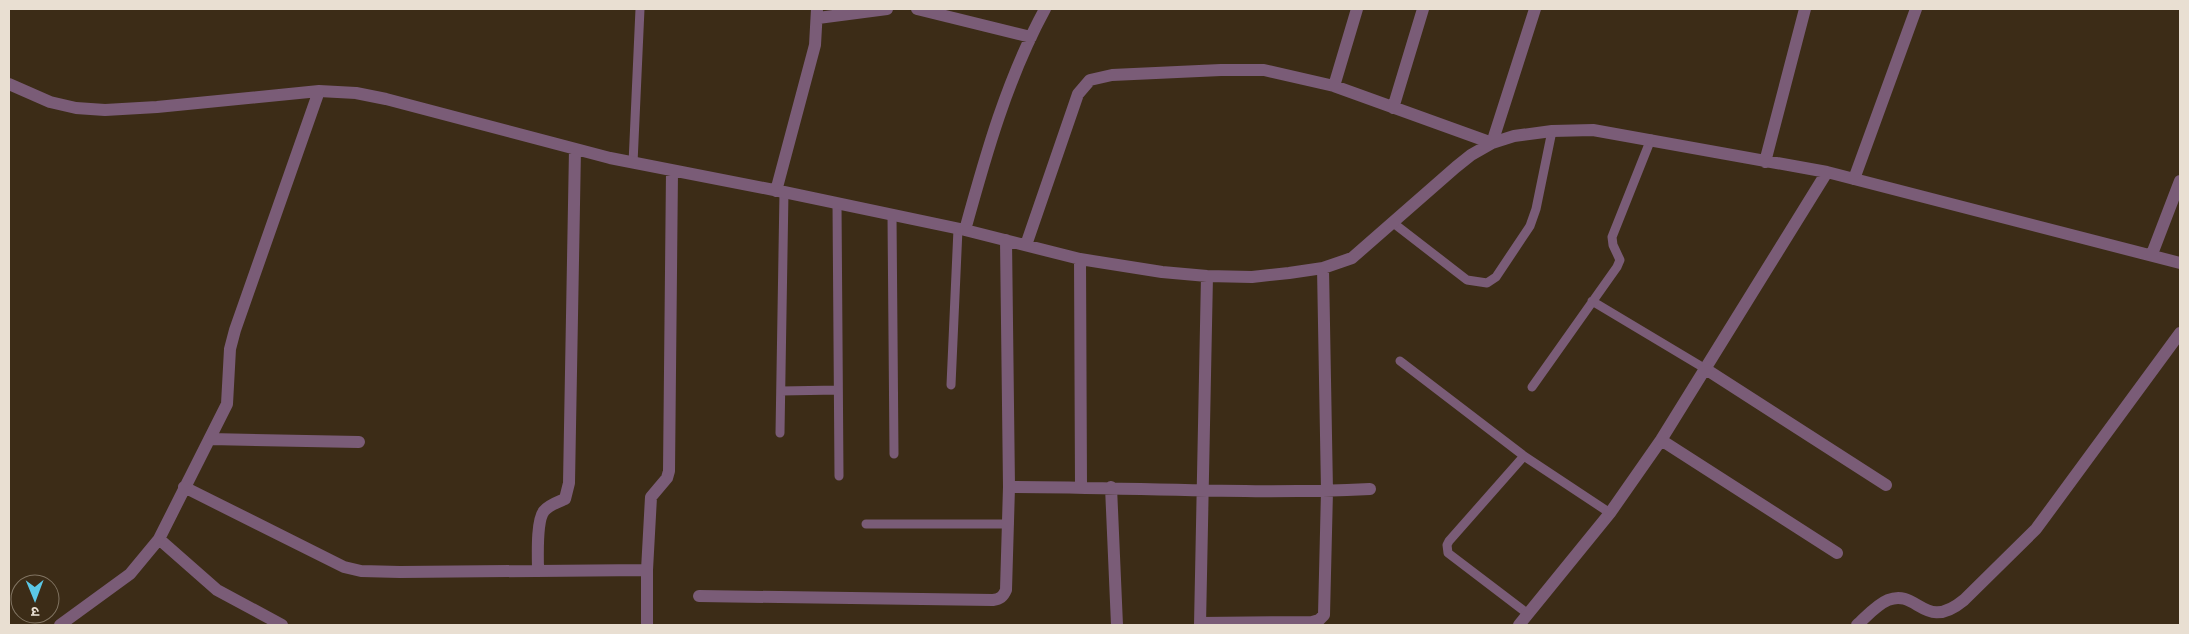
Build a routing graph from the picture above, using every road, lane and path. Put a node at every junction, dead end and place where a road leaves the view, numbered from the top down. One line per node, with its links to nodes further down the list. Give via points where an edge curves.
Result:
1 (640, 9): 21 (lane)
2 (887, 9): 10 (street)
3 (917, 9): 11 (street)
4 (1045, 9): 11 (street)
5 (1356, 9): 13 (street)
6 (1423, 9): 15 (street)
7 (1535, 9): 18 (street)
8 (1805, 9): 20 (street)
9 (1916, 9): 24 (street)
10 (817, 14): 26 (street, via 815,45)
11 (1031, 37): 30 (street, via 991,134)
12 (9, 84): 14 (street, via 50,102 106,110)
13 (1334, 86): 15 (street); 32 (street, via 1275,72 1251,70 1112,75 1090,80 1078,94)
14 (319, 90): 19 (street, via 386,99); 47 (street, via 235,330 230,349 227,404)
15 (1394, 108): 18 (street)
16 (1552, 131): 17 (street, via 1593,130); 18 (street, via 1514,136); 29 (lane, via 1530,226 1496,277 1487,282 1467,280)
17 (1651, 140): 20 (street); 38 (lane, via 1612,237 1620,260)
18 (1492, 143): 29 (street, via 1471,155)
19 (575, 149): 21 (street); 67 (street, via 569,483 565,499 543,512)
20 (1765, 162): 23 (street)
21 (633, 163): 22 (street)
22 (672, 170): 26 (street); 66 (street, via 669,470 667,478 651,497)
23 (1827, 172): 24 (street); 41 (street)
24 (1854, 179): 33 (street)
25 (2180, 181): 33 (street)
26 (780, 191): 27 (street); 45 (lane)
27 (837, 203): 28 (street); 44 (lane)
28 (892, 215): 30 (street); 50 (lane)
29 (1392, 222): 36 (street, via 1352,258)
30 (962, 229): 31 (street); 42 (lane)
31 (1006, 240): 32 (street); 55 (street)
32 (1026, 245): 34 (street)
33 (2152, 254): 35 (street)
34 (1080, 259): 37 (street); 56 (street)
35 (2180, 263)
36 (1323, 268): 37 (street, via 1252,276); 60 (street)
37 (1207, 276): 59 (street)
38 (1592, 300): 41 (lane); 43 (lane)
39 (2180, 333): 76 (street, via 2036,529 1964,600 1954,609 1942,613 1930,613 1908,600 1888,600)
40 (1400, 361): 51 (lane)
41 (1704, 368): 48 (street); 53 (street)
42 (952, 385)
43 (1532, 387)
44 (838, 390): 45 (lane); 52 (lane)
45 (781, 391): 46 (lane)
46 (780, 433)
47 (210, 438): 49 (street); 54 (street)
48 (1661, 440): 61 (street); 65 (street)
49 (359, 442)
50 (894, 454)
51 (1524, 456): 61 (lane); 69 (lane, via 1447,545 1448,553)
52 (838, 476)
53 (1886, 485)
54 (184, 487): 64 (street); 67 (street, via 344,567 400,572)
55 (1009, 487): 56 (street); 63 (street)
56 (1081, 487): 57 (street)
57 (1111, 487): 59 (street); 74 (street)
58 (1370, 489): 60 (street)
59 (1202, 491): 60 (street); 70 (street)
60 (1328, 491): 70 (street, via 1326,608 1320,620)
61 (1610, 513): 69 (street)
62 (866, 524): 63 (lane)
63 (1009, 524): 68 (street, via 1006,590 1001,598 993,600)
64 (159, 539): 71 (street, via 130,574); 72 (street, via 217,590)
65 (1837, 552)
66 (647, 570): 67 (street); 73 (street)
67 (538, 571)
68 (699, 596)
69 (1528, 614): 75 (street)
70 (1200, 624)
71 (60, 625)
72 (282, 625)
73 (647, 625)
74 (1117, 625)
75 (1519, 625)
76 (1857, 625)

